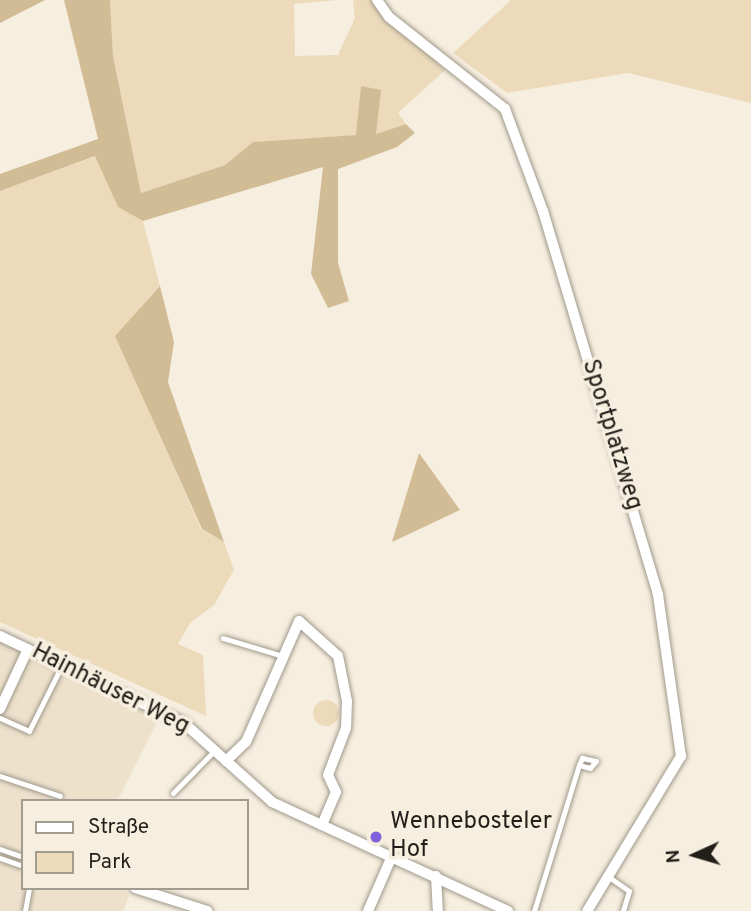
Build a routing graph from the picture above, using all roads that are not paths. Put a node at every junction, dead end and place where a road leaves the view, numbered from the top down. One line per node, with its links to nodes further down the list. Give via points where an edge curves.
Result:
1 (377, 0): 22 (street, Sportplatzweg, via 389,17 505,110 543,211 656,585 681,756)
2 (0, 636): 4 (street, Hainhäuser Weg)
3 (223, 638): 5 (lane)
4 (28, 649): 6 (street, Hainhäuser Weg); 7 (street)
5 (283, 656): 10 (street, via 246,742); 15 (street, via 299,621 323,638 343,669 346,728 328,775 336,793)
6 (62, 665): 8 (lane, via 29,731); 9 (street, Hainhäuser Weg, via 184,723)
7 (0, 709)
8 (0, 718)
9 (214, 750): 10 (street, Hainhäuser Weg); 13 (lane)
10 (226, 761): 15 (street, Hainhäuser Weg, via 272,802)
11 (579, 765): 30 (lane)
12 (0, 776): 14 (lane)
13 (173, 793)
14 (60, 796)
15 (322, 825): 18 (street, Hainhäuser Weg)
16 (0, 849): 17 (lane)
17 (21, 856)
18 (392, 856): 21 (street, Hainhäuser Weg); 27 (street)
19 (0, 858): 20 (lane)
20 (21, 865)
21 (436, 876): 28 (street); 29 (street, Hainhäuser Weg)
22 (609, 877): 31 (street, Sportplatzweg); 32 (lane, via 629,891)
23 (30, 890): 25 (lane)
24 (141, 890): 26 (street)
25 (25, 911)
26 (207, 911)
27 (368, 911)
28 (438, 911)
29 (508, 911)
30 (534, 911)
31 (587, 911)
32 (623, 911)

